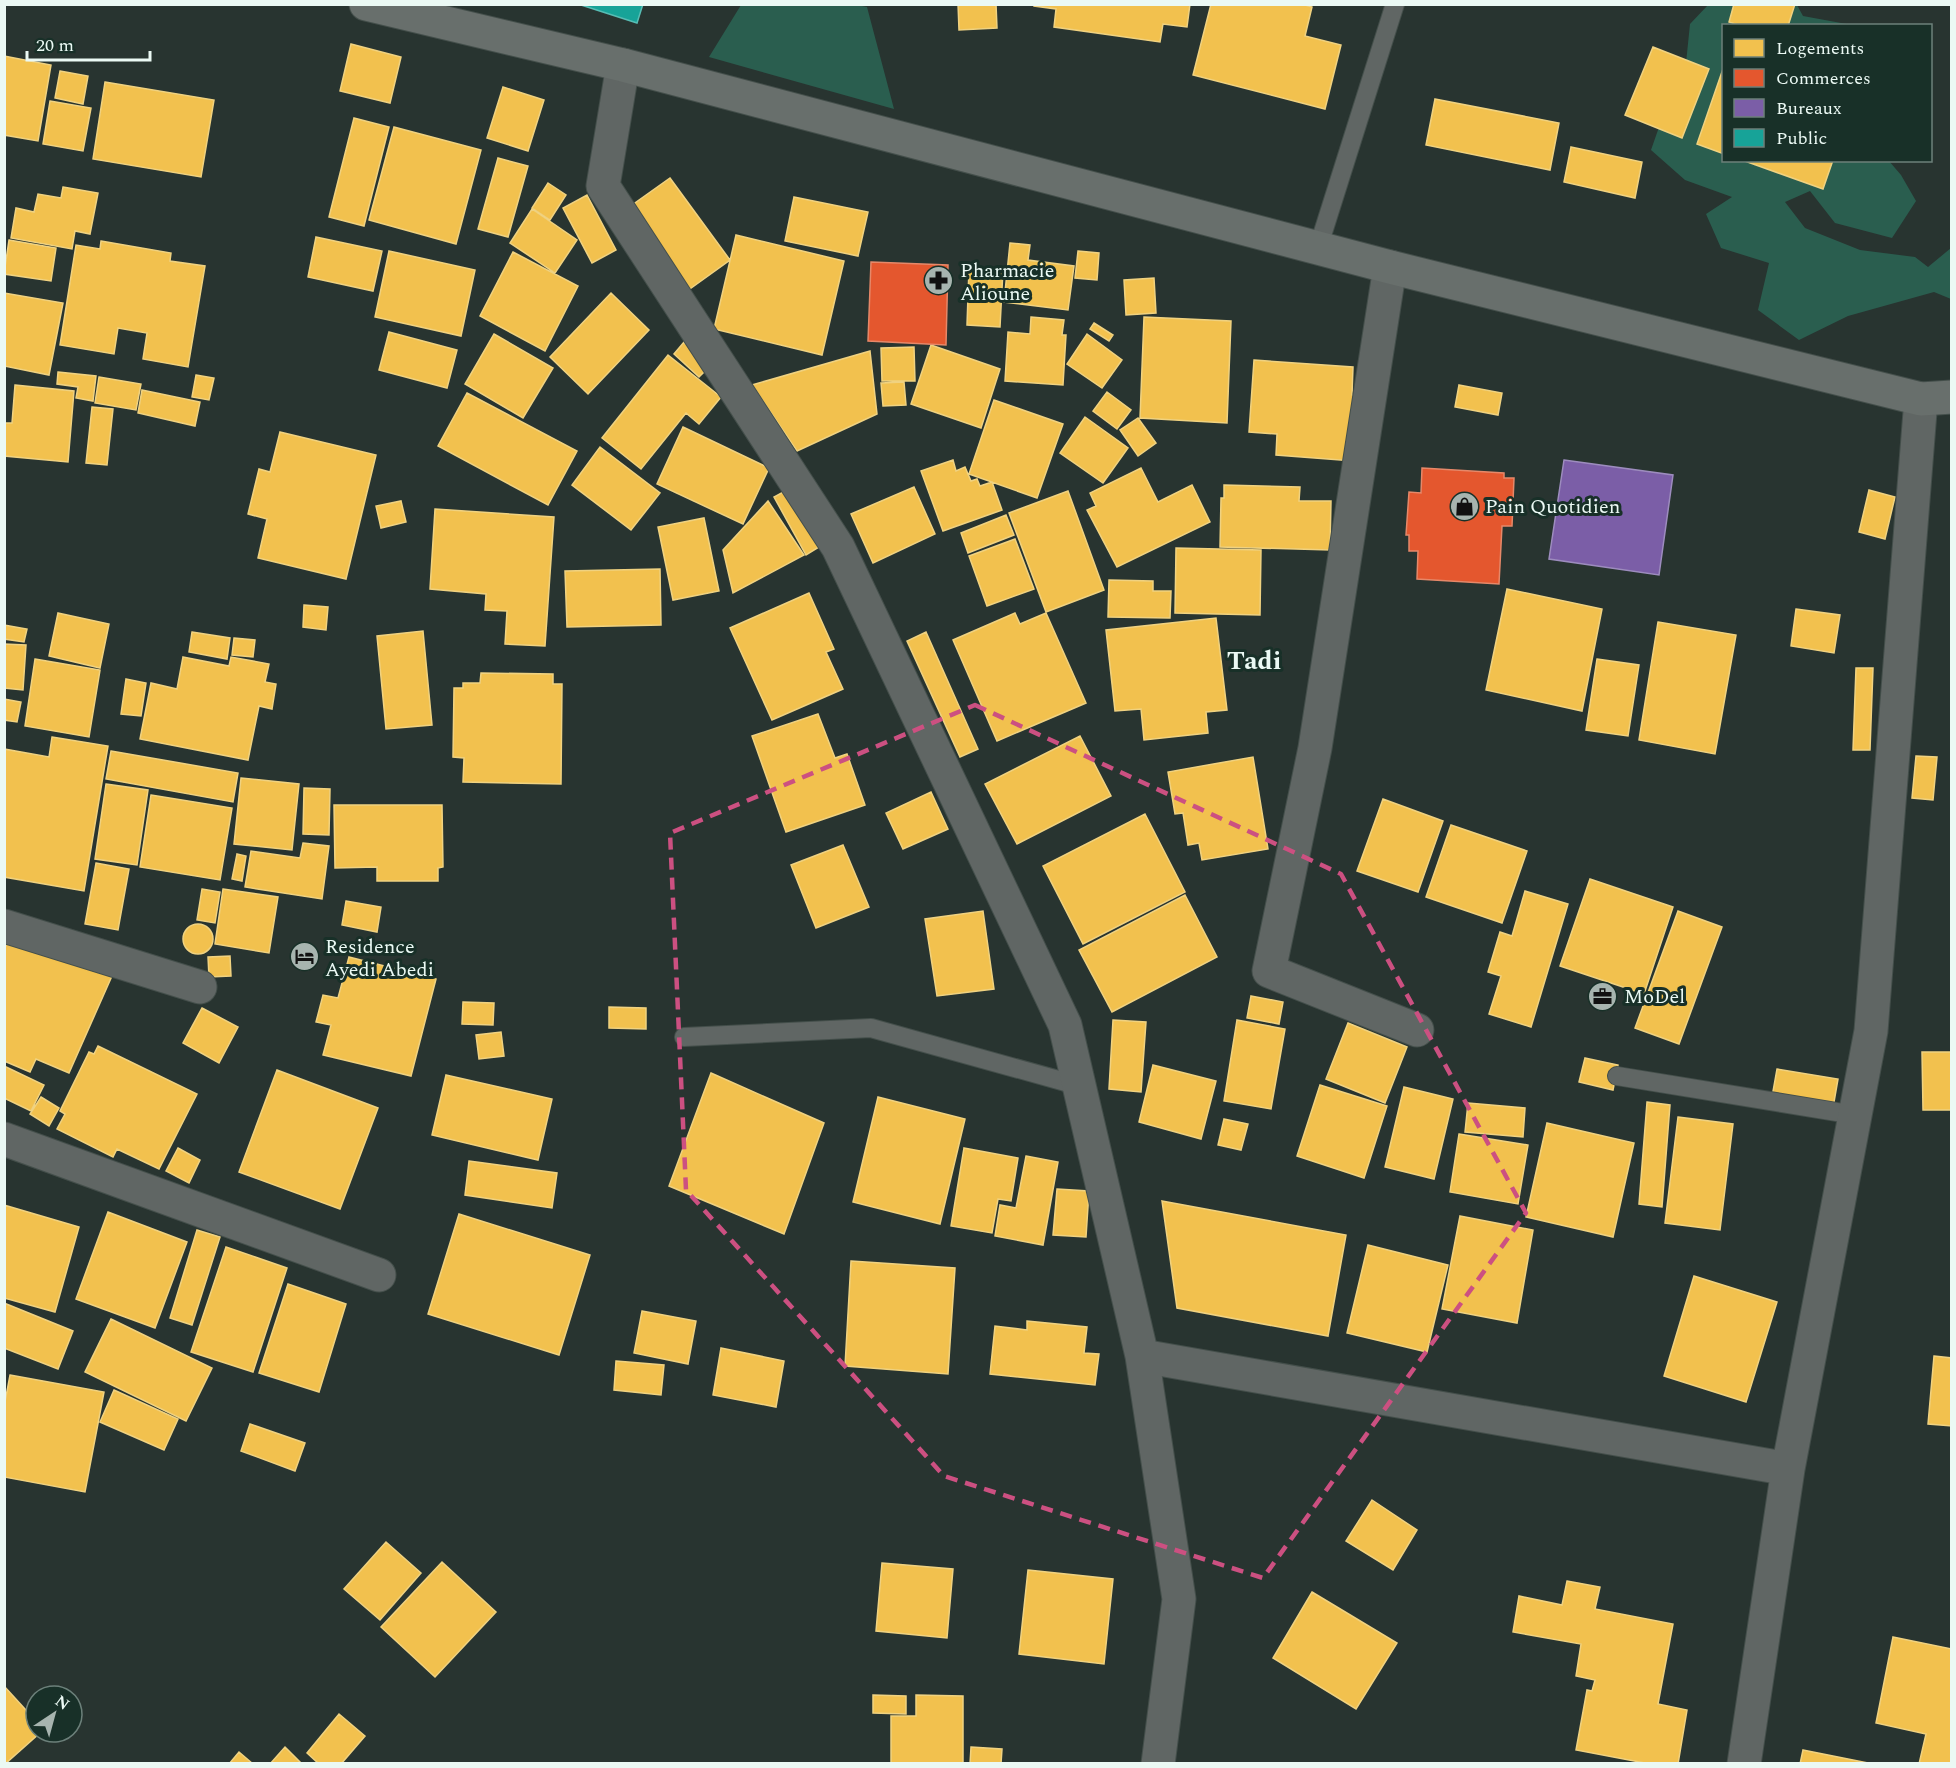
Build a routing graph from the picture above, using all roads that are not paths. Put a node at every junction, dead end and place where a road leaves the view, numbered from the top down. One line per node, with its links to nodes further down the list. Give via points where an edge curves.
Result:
1 (366, 4): 3 (main road)
2 (1395, 4): 4 (lane)
3 (623, 66): 4 (main road); 12 (street, via 603,186 838,547 1065,1025)
4 (1318, 248): 5 (main road)
5 (1390, 267): 6 (main road); 9 (street, via 1315,748 1269,971)
6 (1936, 398): 13 (street, via 1870,1031)
7 (4, 926): 8 (street)
8 (200, 987)
9 (1417, 1030)
10 (684, 1038): 12 (lane, via 871,1028)
11 (1617, 1076): 13 (lane)
12 (1080, 1086): 16 (street)
13 (1855, 1115): 17 (street)
14 (4, 1138): 15 (street)
15 (380, 1275)
16 (1142, 1356): 17 (street); 18 (street, via 1179,1599)
17 (1788, 1469): 19 (street)
18 (1158, 1764)
19 (1744, 1764)

